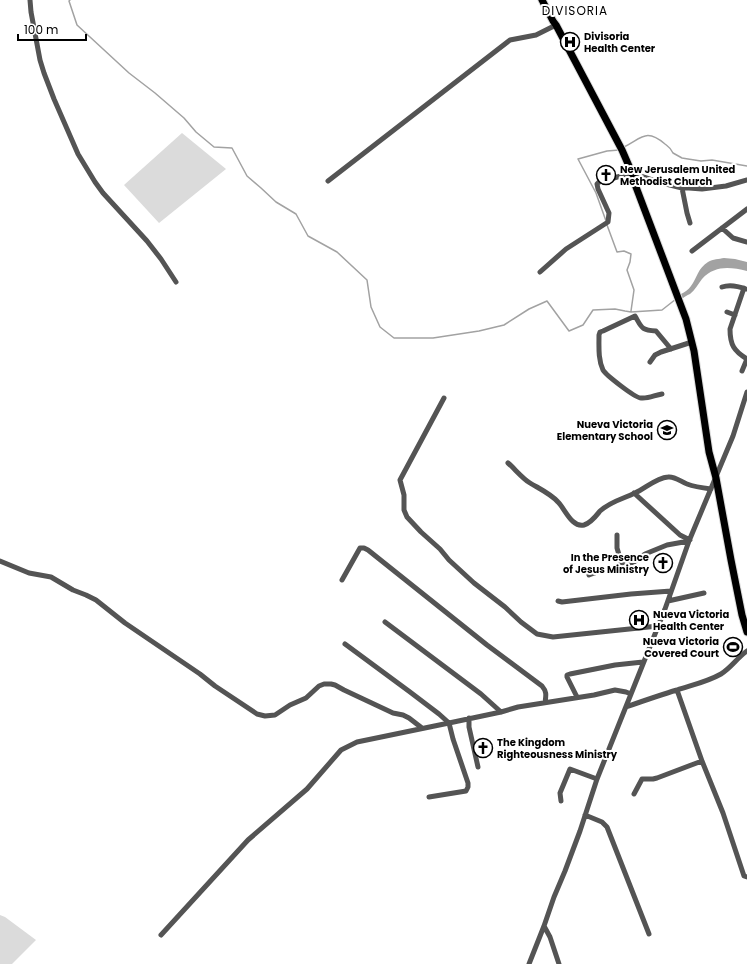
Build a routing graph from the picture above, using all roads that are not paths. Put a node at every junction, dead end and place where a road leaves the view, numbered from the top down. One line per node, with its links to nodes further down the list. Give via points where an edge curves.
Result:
1 (30, 0): 14 (street, via 44,73 78,154 103,193 147,241)
2 (542, 0): 3 (main road)
3 (556, 25): 4 (main road); 6 (street, via 536,35 510,40)
4 (632, 173): 7 (street); 13 (street, via 597,184 609,214 608,222 566,250); 19 (main road, via 682,305)
5 (747, 180): 7 (street, via 702,189)
6 (328, 181)
7 (682, 188): 9 (street)
8 (747, 209): 10 (street)
9 (690, 223)
10 (722, 228): 11 (street, via 732,238); 12 (street)
11 (747, 242)
12 (692, 251)
13 (540, 272)
14 (176, 282)
15 (722, 287): 16 (street, via 734,285)
16 (746, 289): 18 (street)
17 (727, 312): 18 (street)
18 (735, 315): 21 (street, via 730,329 730,340 737,353)
19 (692, 342): 20 (street); 28 (main road, via 709,452)
20 (671, 349): 22 (street, via 655,355); 25 (street, via 656,331 642,328 635,316 603,330 599,336 600,359 604,372 639,398)
21 (747, 359): 23 (street)
22 (650, 362)
23 (742, 371)
24 (747, 392): 28 (street)
25 (662, 394)
26 (444, 398): 42 (street, via 400,480 407,518 474,583 537,634 553,637)
27 (508, 463): 30 (street, via 529,483 558,501 572,522 580,525 591,521 611,503)
28 (716, 478): 29 (street); 43 (main road)
29 (711, 489): 30 (street, via 693,486 670,476); 32 (street)
30 (634, 494): 32 (street)
31 (617, 535): 34 (street, via 617,548)
32 (689, 540): 34 (street, via 667,545 645,554 634,562); 37 (street)
33 (0, 561): 55 (street, via 29,573 51,577 96,600 125,623 257,714 275,715 306,698 319,686 335,684 393,713 409,718)
34 (622, 565): 35 (street)
35 (589, 575)
36 (342, 580): 50 (street, via 360,548 368,550 542,686 547,694)
37 (671, 591): 39 (street); 40 (street)
38 (704, 592): 40 (street)
39 (558, 601)
40 (668, 601): 42 (street)
41 (385, 622): 52 (street)
42 (658, 626): 46 (street)
43 (747, 632)
44 (345, 644): 54 (street)
45 (747, 651): 47 (street, via 720,675)
46 (643, 662): 48 (street); 49 (street, via 568,675)
47 (677, 690): 51 (street); 56 (street)
48 (631, 694): 49 (street, via 615,690); 51 (street)
49 (577, 697): 50 (street)
50 (545, 703): 52 (street)
51 (626, 706): 58 (street)
52 (501, 712): 53 (street)
53 (469, 718): 54 (street); 57 (street)
54 (449, 723): 55 (street); 60 (street, via 468,787 466,791)
55 (422, 728): 66 (street, via 357,742 341,750 306,789 248,840)
56 (702, 761): 59 (street, via 657,778 642,779); 63 (street, via 744,876)
57 (478, 767)
58 (597, 779): 61 (street, via 570,769 561,790); 62 (street)
59 (634, 794)
60 (429, 797)
61 (561, 801)
62 (585, 815): 64 (street); 65 (street, via 607,827)
63 (747, 877)
64 (544, 926): 67 (street); 68 (street)
65 (649, 934)
66 (161, 935)
67 (531, 963)
68 (559, 964)

